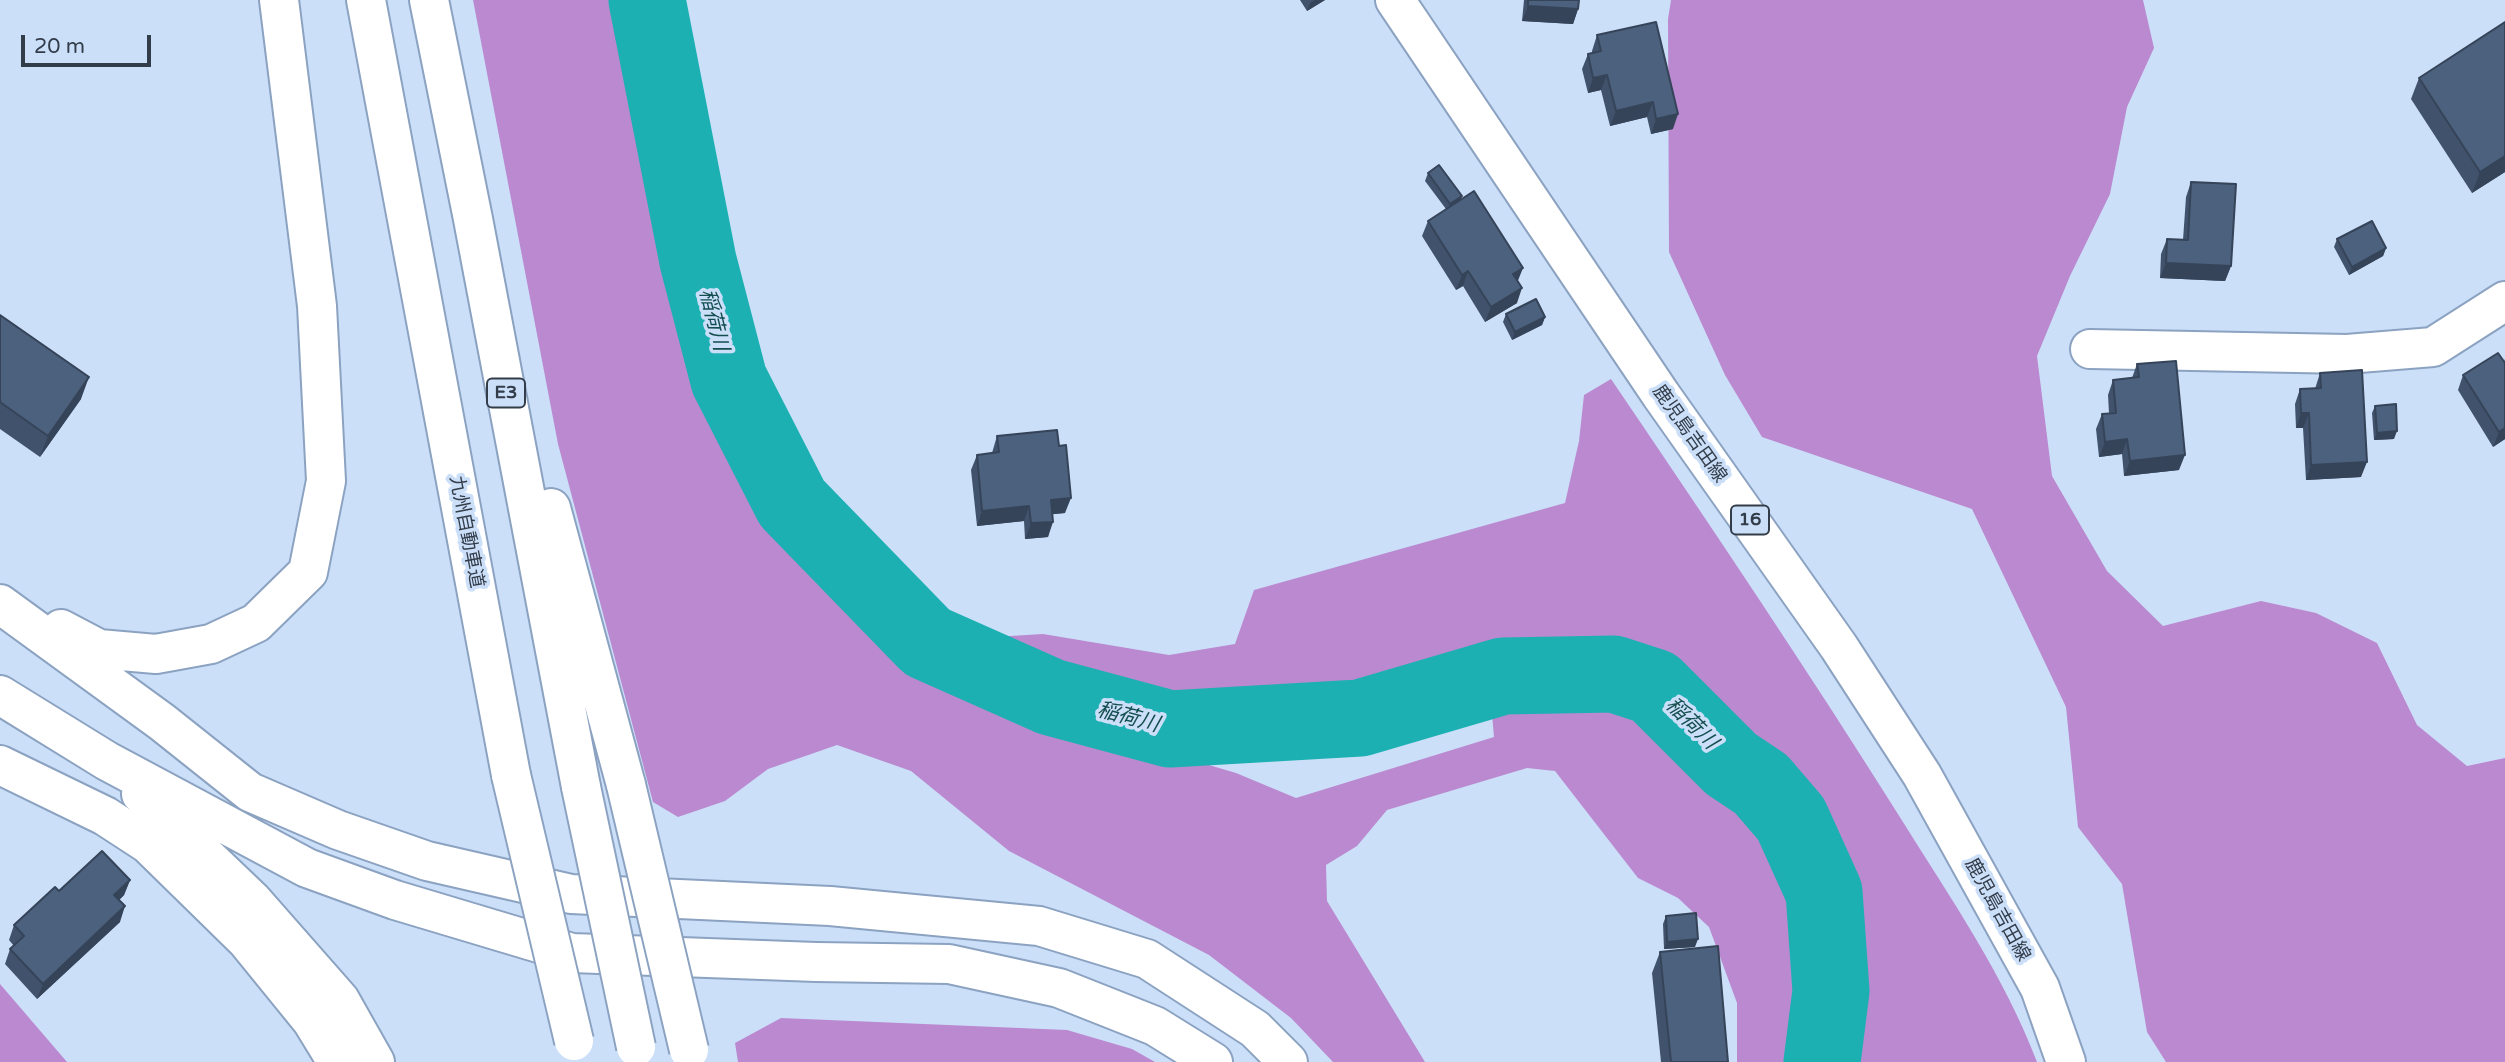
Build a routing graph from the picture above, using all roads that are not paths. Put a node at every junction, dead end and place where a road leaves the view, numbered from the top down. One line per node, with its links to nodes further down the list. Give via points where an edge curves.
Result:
1 (279, 0): 8 (main road, via 317,306 326,481 307,572 256,623 211,644 156,654 99,649)
2 (366, 0): 13 (main road, 九州自動車道, bridge, via 511,775)
3 (429, 0): 5 (main road, E3)
4 (1395, 0): 20 (main road, 鹿児島吉田線 / 16, via 1922,775 2040,988)
5 (473, 219): 14 (main road, E3, bridge, via 581,787); 15 (main road, bridge, via 626,785)
6 (2505, 301): 7 (main road, via 2433,347 2347,354)
7 (2090, 349)
8 (0, 597)
9 (0, 604): 19 (main road, via 250,792 351,834 428,861 571,894 830,906 1039,926 1147,960 1255,1029)
10 (0, 695): 11 (main road)
11 (107, 761): 17 (main road, via 253,901 340,1000); 18 (main road, via 307,868 395,900 572,953 949,964 1059,988 1154,1026)
12 (0, 765): 16 (main road, via 105,816 148,844 247,941 312,1021)
13 (576, 1051)
14 (638, 1055)
15 (691, 1056)
16 (337, 1062)
17 (375, 1062)
18 (1213, 1062)
19 (1288, 1062)
20 (2066, 1062)

